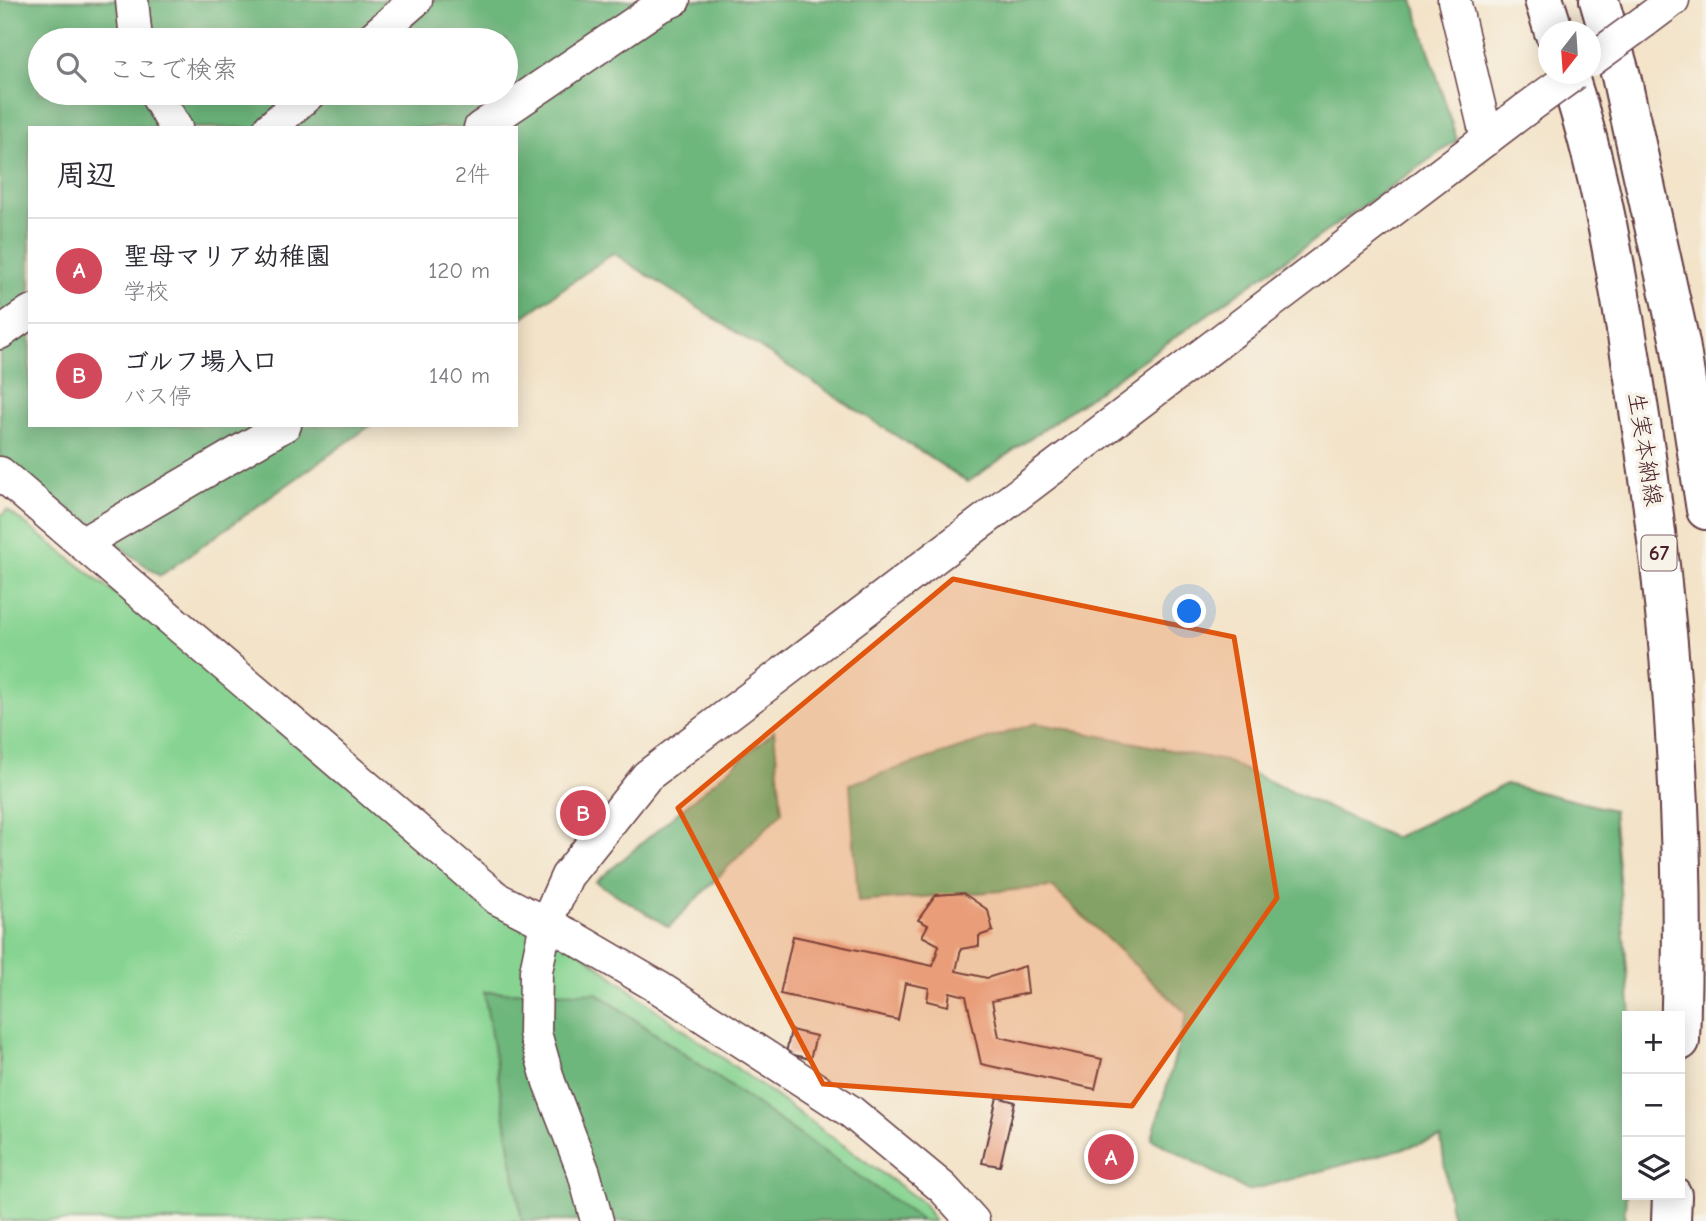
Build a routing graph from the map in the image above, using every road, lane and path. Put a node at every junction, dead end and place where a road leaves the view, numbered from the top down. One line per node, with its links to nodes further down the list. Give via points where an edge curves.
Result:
1 (132, 0): 9 (street)
2 (416, 0): 10 (street)
3 (674, 0): 14 (street)
4 (1454, 0): 21 (street)
5 (1544, 0): 8 (main road)
6 (1599, 0): 26 (main road, via 1621,76 1681,343)
7 (1673, 0): 11 (street, bridge)
8 (1551, 21)
9 (135, 28)
10 (384, 28)
11 (1601, 54)
12 (1560, 84): 21 (street, bridge)
13 (1571, 84): 29 (main road, 生実本納線 / 67, via 1617,265 1651,480 1680,773)
14 (518, 102)
15 (162, 105): 18 (street)
16 (297, 105): 19 (street)
17 (514, 105): 20 (street)
18 (175, 126)
19 (273, 126)
20 (483, 126)
21 (1487, 139): 28 (street, via 648,776 567,876)
22 (28, 313): 23 (street)
23 (0, 333)
24 (282, 427): 27 (street)
25 (2, 479): 27 (street)
26 (1706, 510)
27 (83, 543): 28 (street, via 498,899)
28 (545, 923): 31 (street, via 536,971 535,1033); 32 (street, via 658,987 850,1111 943,1188)
29 (1681, 1011)
30 (1672, 1200): 33 (main road)
31 (603, 1220)
32 (973, 1221)
33 (1671, 1221)

